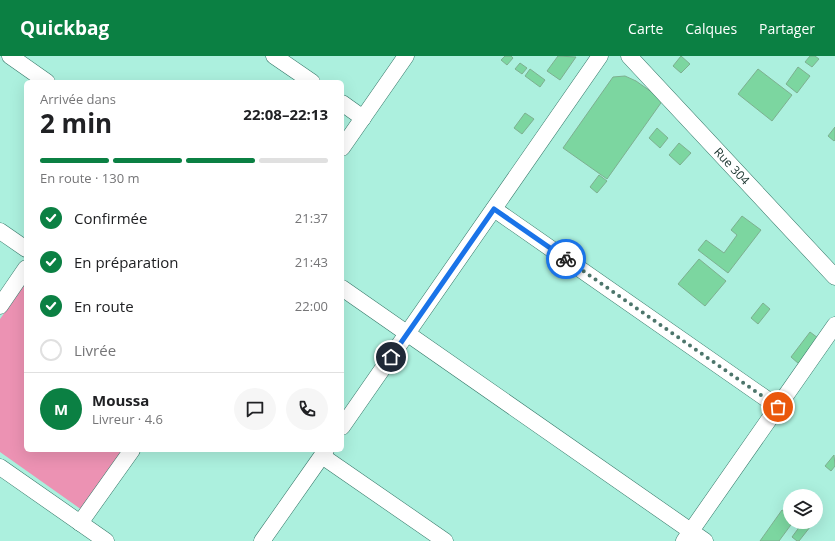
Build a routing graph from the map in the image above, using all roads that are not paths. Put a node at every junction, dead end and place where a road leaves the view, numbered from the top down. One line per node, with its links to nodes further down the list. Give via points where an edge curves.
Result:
1 (10, 56): 6 (street)
2 (274, 56): 7 (street)
3 (406, 56): 9 (street)
4 (600, 56): 11 (street)
5 (629, 56): 15 (street, Rue 304)
6 (44, 80)
7 (309, 80)
8 (344, 104): 9 (street)
9 (363, 118): 10 (street)
10 (344, 145)
11 (494, 209): 19 (street); 20 (street)
12 (0, 231): 13 (street)
13 (24, 249)
14 (24, 271): 17 (street)
15 (835, 277)
16 (344, 289): 19 (street)
17 (0, 306)
18 (835, 325): 20 (street)
19 (407, 334): 21 (street); 26 (street)
20 (778, 407): 26 (street)
21 (344, 424)
22 (131, 452): 25 (street)
23 (324, 453): 28 (street); 29 (street)
24 (0, 467): 25 (street)
25 (80, 523): 27 (street)
26 (687, 536): 30 (street)
27 (106, 541)
28 (262, 541)
29 (445, 541)
30 (705, 541)

